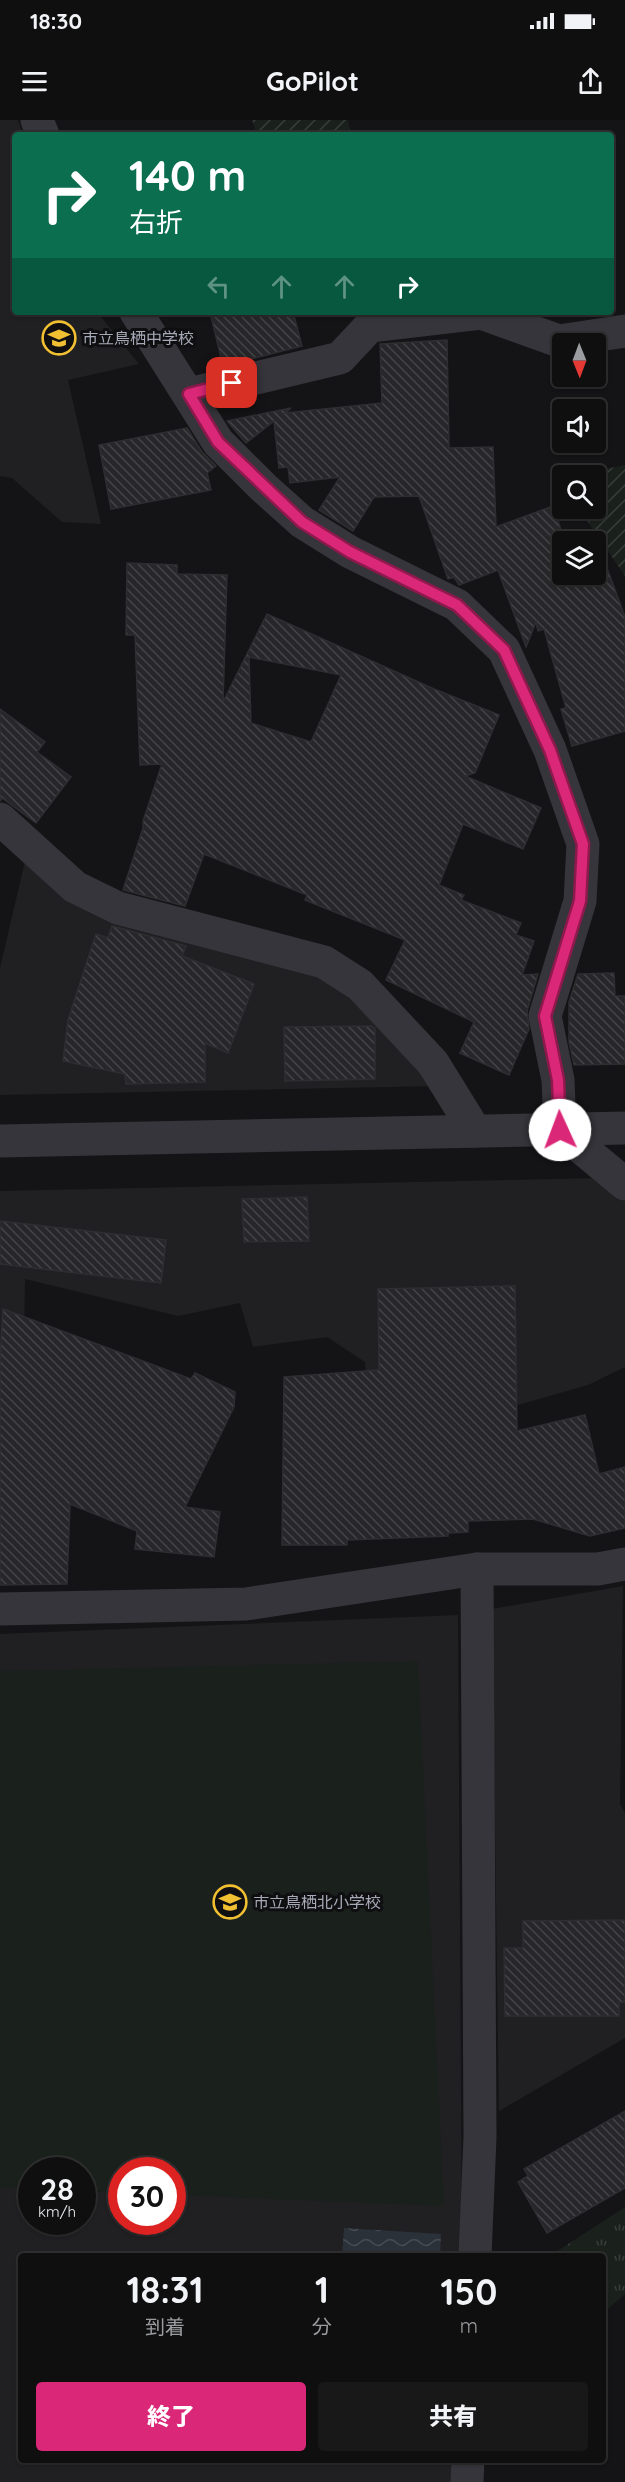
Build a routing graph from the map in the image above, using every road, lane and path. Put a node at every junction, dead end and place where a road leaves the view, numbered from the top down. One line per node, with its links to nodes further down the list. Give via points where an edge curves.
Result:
1 (138, 315): 5 (street)
2 (472, 315): 5 (street, via 370,326 340,358)
3 (484, 315): 4 (street, via 559,341)
4 (625, 331)
5 (189, 394): 8 (street, via 218,442 302,522 350,552 457,605 504,650 550,750 583,844 580,901 545,1016 558,1080)
6 (0, 819): 9 (street, via 75,886 118,908 324,962 360,984 434,1063)
7 (625, 1128): 8 (street)
8 (560, 1130): 9 (street); 11 (street)
9 (475, 1131): 10 (street)
10 (0, 1142)
11 (625, 1184)
12 (625, 1564): 13 (street, via 598,1569)
13 (477, 1569): 14 (street, via 246,1604); 15 (street, via 480,2137)
14 (0, 1609)
15 (476, 2253)
16 (468, 2463): 17 (street)
17 (467, 2482)

